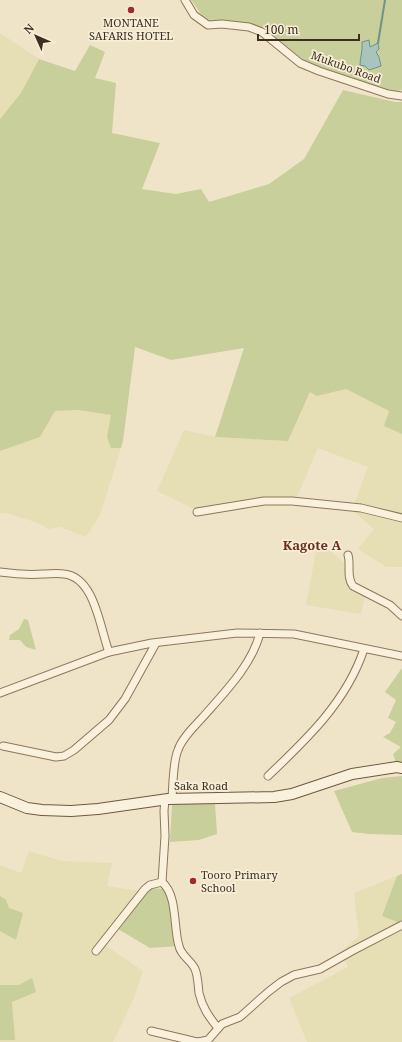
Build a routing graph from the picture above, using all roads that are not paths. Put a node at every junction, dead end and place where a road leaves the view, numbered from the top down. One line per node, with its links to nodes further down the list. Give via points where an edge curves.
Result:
1 (184, 0): 2 (street, Mukubo Road, via 194,15 208,25 249,27 262,32 300,63 388,94)
2 (402, 96)
3 (197, 512): 4 (street, via 264,501 292,500 362,508)
4 (402, 518)
5 (348, 554): 7 (street, via 350,583 390,605)
6 (0, 572): 11 (street, via 65,574 81,582 95,605)
7 (402, 616)
8 (260, 633): 9 (street, via 237,633); 10 (street, via 294,634); 18 (street, via 254,650 242,670 189,732 178,749)
9 (156, 643): 11 (street); 14 (street, via 118,709 74,750 56,757)
10 (364, 649): 12 (street); 16 (street, via 350,683 323,720)
11 (109, 652): 13 (street)
12 (402, 656)
13 (1, 691)
14 (3, 746)
15 (402, 768): 18 (main road, Saka Road, via 352,774 292,794 274,797)
16 (268, 776)
17 (0, 797): 18 (main road, Saka Road, via 27,808 71,811 98,810)
18 (168, 799): 19 (street, via 164,811)
19 (162, 882): 21 (street, via 145,890); 22 (street, via 169,890 173,901 179,947 195,969 203,1005)
20 (402, 925): 22 (street, via 320,969 294,975 281,982 240,1017)
21 (96, 951)
22 (218, 1028): 24 (street, via 211,1038)
23 (151, 1030): 24 (street)
24 (198, 1042)

